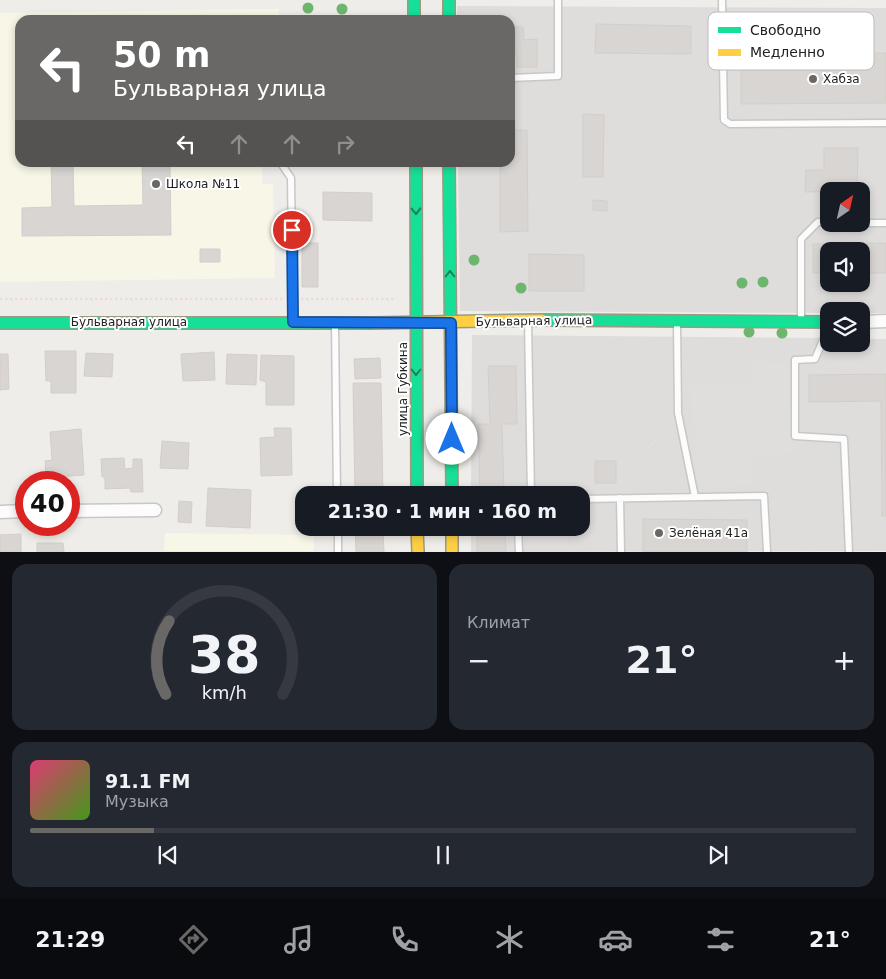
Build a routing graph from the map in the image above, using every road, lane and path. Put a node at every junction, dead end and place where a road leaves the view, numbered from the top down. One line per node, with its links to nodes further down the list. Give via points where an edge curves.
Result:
1 (414, 0): 4 (main road)
2 (450, 0): 5 (main road)
3 (558, 0): 7 (lane, via 558,76)
4 (414, 15)
5 (449, 15)
6 (723, 70): 8 (lane, via 724,120 730,124)
7 (515, 78)
8 (886, 123)
9 (283, 167): 16 (lane, via 291,178)
10 (416, 167): 27 (main road, улица Губкина, one-way to 27)
11 (449, 167): 28 (main road, one-way to 11)
12 (820, 222): 20 (lane, via 801,240)
13 (870, 223): 14 (lane)
14 (886, 223)
15 (0, 299): 16 (path)
16 (293, 299): 17 (path); 21 (lane)
17 (396, 299)
18 (528, 320): 19 (main road, Бульварная улица); 28 (main road, Бульварная улица); 35 (lane)
19 (677, 321): 20 (main road, Бульварная улица); 30 (lane)
20 (801, 321): 22 (main road, Бульварная улица)
21 (293, 322): 25 (main road, Бульварная улица); 26 (main road, Бульварная улица)
22 (820, 322)
23 (870, 322): 24 (street)
24 (886, 322)
25 (0, 323)
26 (334, 323): 27 (main road, Бульварная улица); 32 (lane)
27 (416, 323): 28 (main road, Бульварная улица); 33 (main road, улица Губкина, one-way to 33)
28 (451, 323): 34 (main road)
29 (820, 347): 53 (lane, via 815,358 795,360 795,436 844,439)
30 (680, 424): 31 (path); 36 (lane)
31 (628, 462)
32 (338, 486)
33 (417, 486)
34 (452, 486)
35 (531, 486)
36 (696, 497): 37 (lane); 52 (lane, via 764,496)
37 (620, 498): 38 (lane); 51 (lane)
38 (590, 499)
39 (155, 510): 41 (street)
40 (15, 511): 42 (street)
41 (80, 511)
42 (0, 512)
43 (338, 536): 47 (lane)
44 (418, 536): 48 (main road)
45 (452, 536): 49 (main road)
46 (518, 536): 50 (lane)
47 (338, 552)
48 (418, 552)
49 (452, 552)
50 (519, 552)
51 (621, 552)
52 (767, 552)
53 (849, 552)

